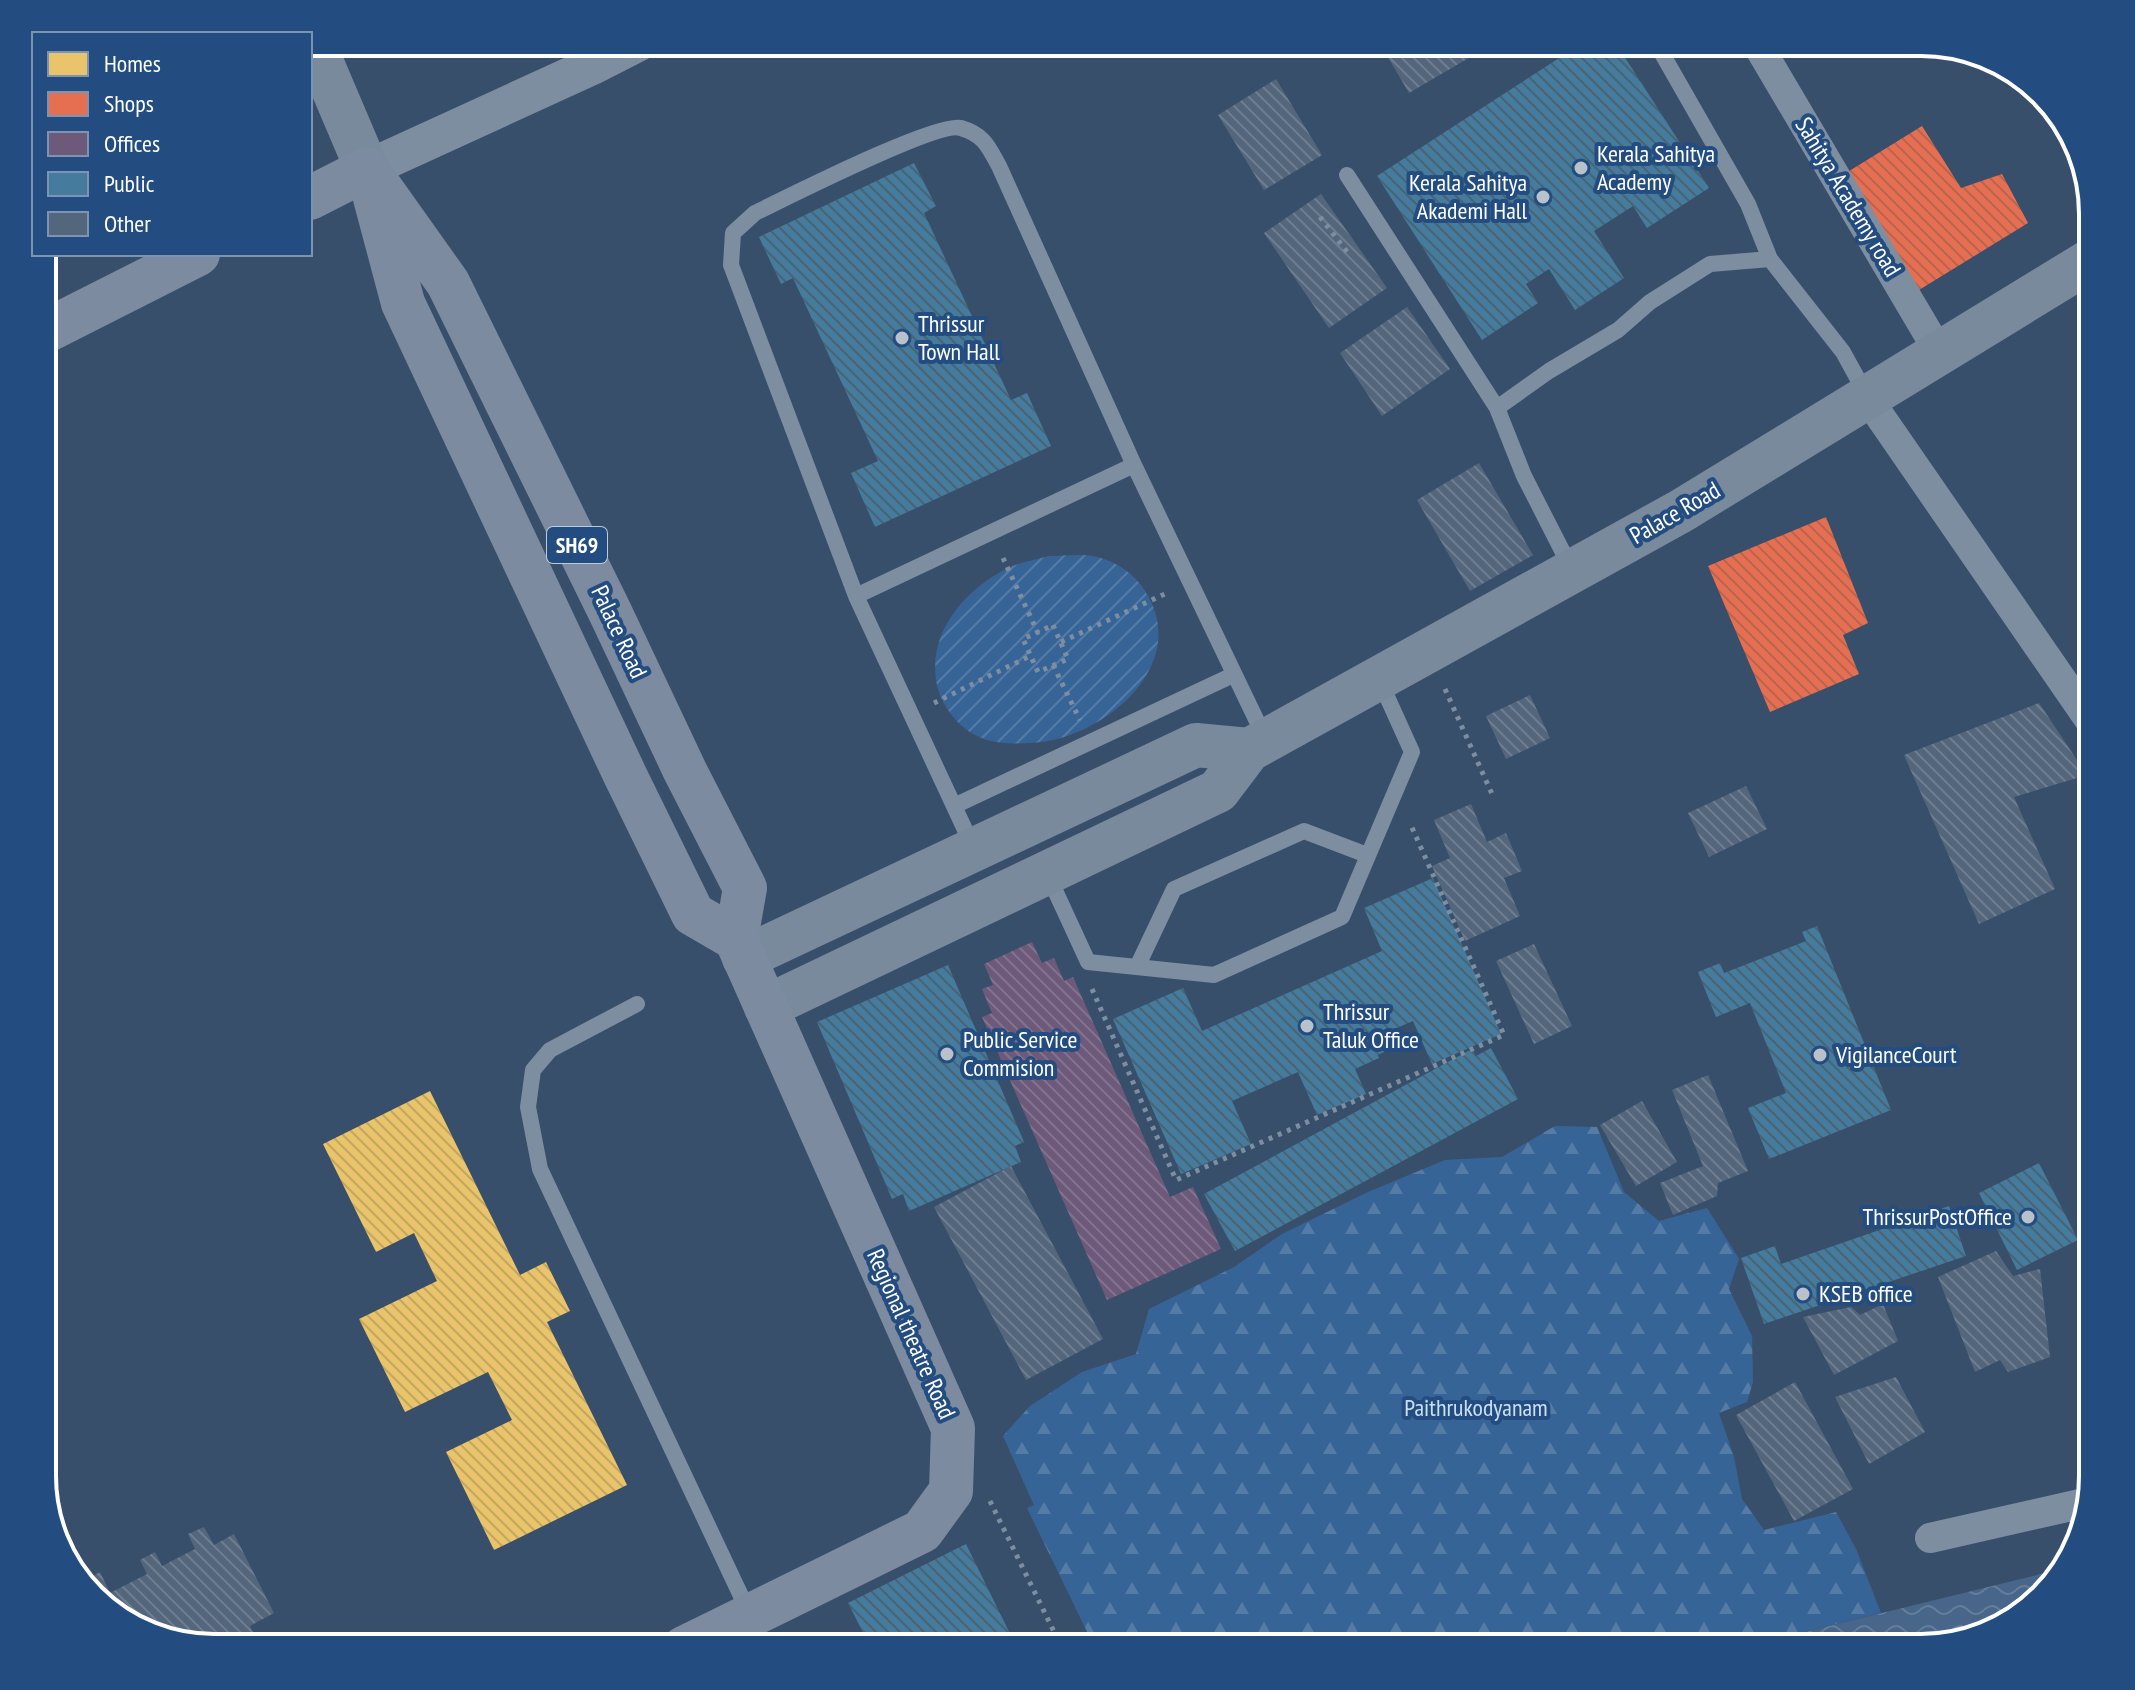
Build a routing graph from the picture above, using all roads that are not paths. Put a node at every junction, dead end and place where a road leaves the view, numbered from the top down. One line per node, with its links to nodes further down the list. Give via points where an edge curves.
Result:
1 (319, 56): 5 (main road)
2 (612, 56): 5 (street)
3 (1663, 56): 9 (lane, via 1748,204)
4 (1764, 56): 12 (street, Sahitya Academy road)
5 (367, 169): 7 (main road); 26 (main road, via 403,303 625,775 693,914); 26 (main road, Palace Road / SH69, via 448,283 745,888)
6 (1347, 175): 14 (lane)
7 (312, 197)
8 (194, 256): 11 (main road)
9 (1770, 259): 13 (lane, via 1843,352); 14 (lane, via 1710,264)
10 (2079, 267): 12 (main road, Palace Road)
11 (56, 326)
12 (1939, 352): 13 (main road, Palace Road)
13 (1866, 396): 16 (main road, Palace Road); 20 (street)
14 (1497, 408): 16 (lane, via 1524,476)
15 (1134, 465): 17 (lane); 17 (lane, via 984,139 958,126 924,135 755,213 733,233 731,265); 18 (lane)
16 (1573, 571): 19 (main road, Palace Road)
17 (856, 596): 22 (lane)
18 (1233, 675): 21 (lane); 22 (lane)
19 (1378, 678): 21 (main road, Palace Road); 24 (lane, via 1412,752)
20 (2079, 705)
21 (1257, 745): 23 (main road, via 1196,745); 25 (main road, Palace Road, via 1218,791)
22 (954, 806): 23 (lane)
23 (975, 850): 26 (main road)
24 (1367, 855): 27 (lane, via 1342,917 1214,975); 27 (lane, via 1304,831 1174,889)
25 (1047, 873): 27 (lane, via 1088,962); 29 (main road, Palace Road)
26 (740, 948): 29 (main road, Regional theatre Road)
27 (1138, 965)
28 (637, 1004): 32 (lane, via 550,1050 533,1070 528,1107 540,1169)
29 (766, 1007): 32 (main road, Regional theatre Road, via 953,1428 951,1491 922,1531)
30 (2076, 1505): 31 (street)
31 (1930, 1538)
32 (750, 1615): 33 (main road, Regional theatre Road)
33 (712, 1634)

